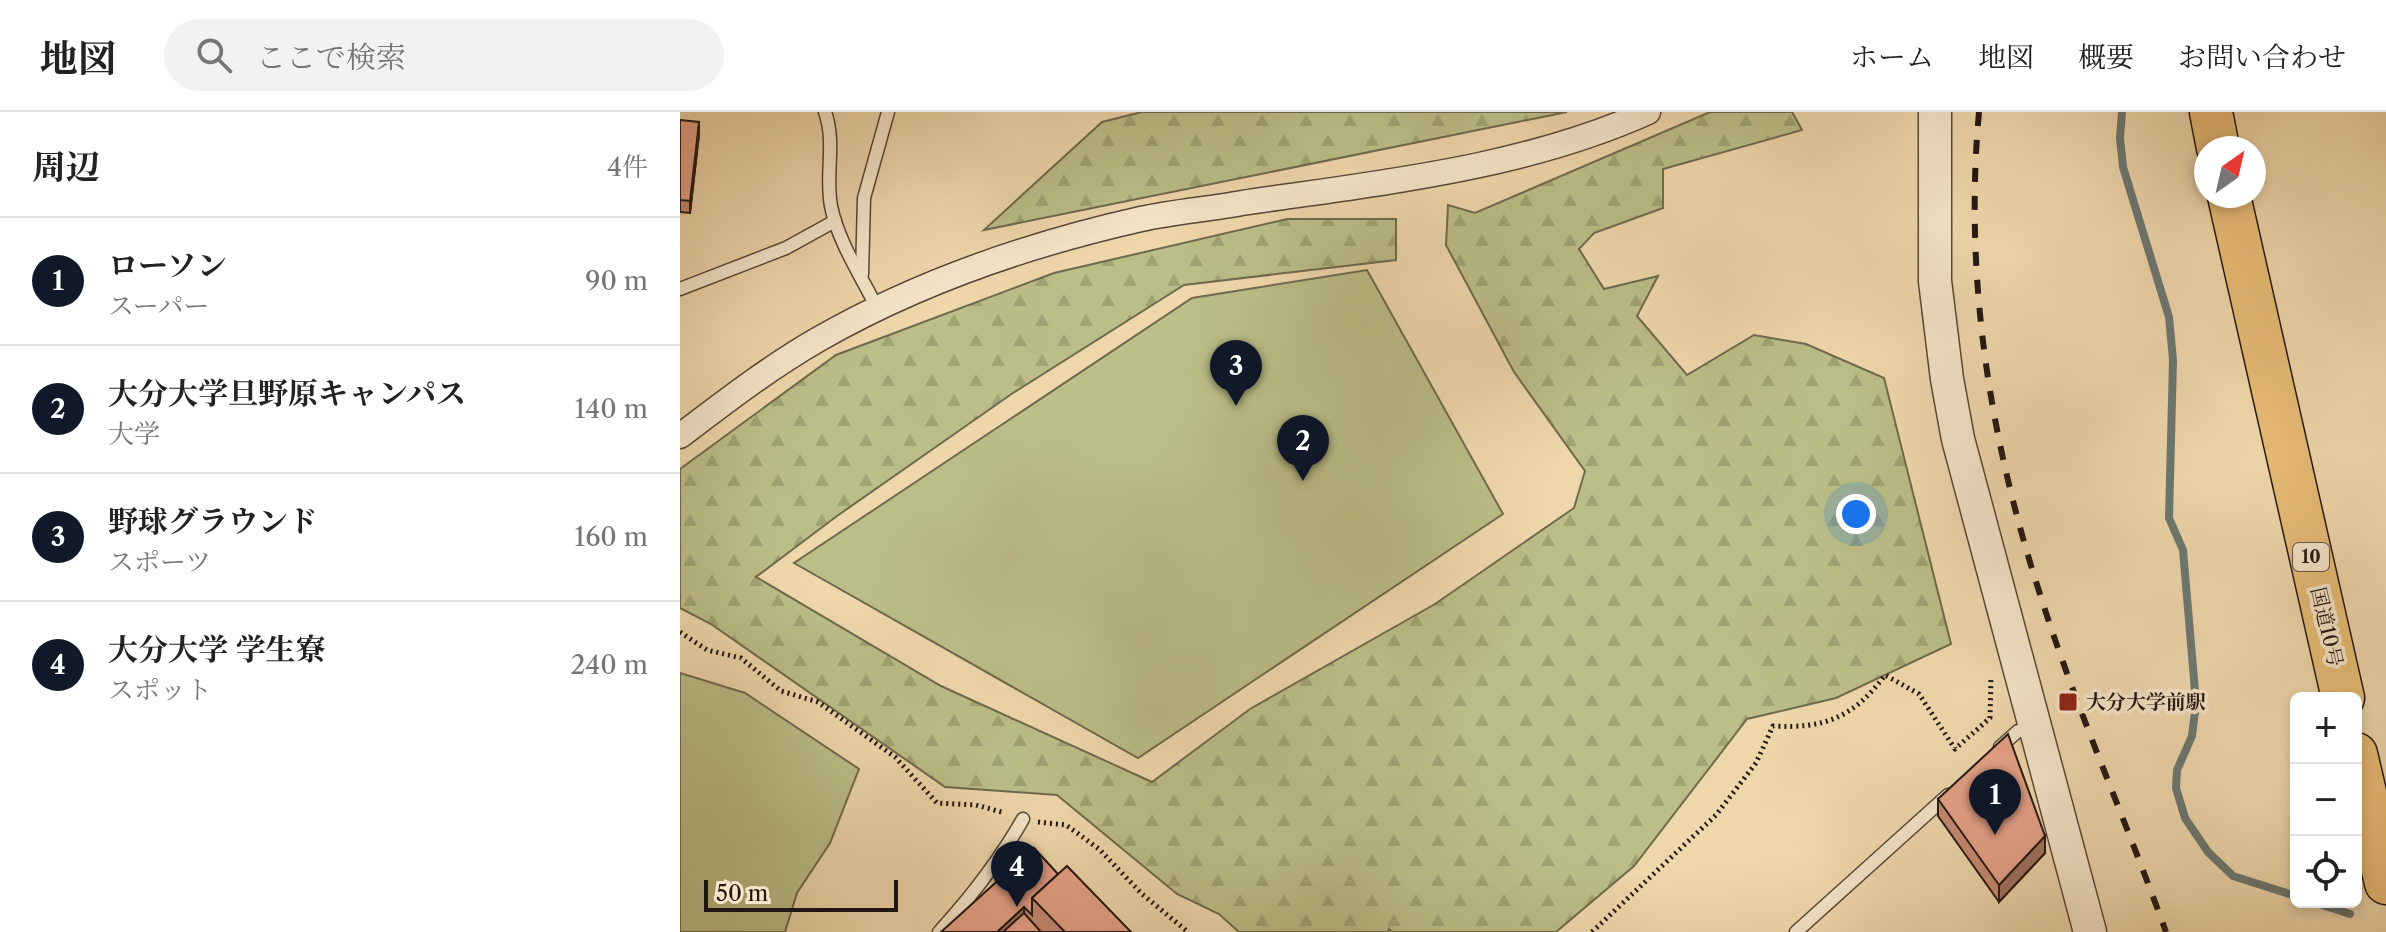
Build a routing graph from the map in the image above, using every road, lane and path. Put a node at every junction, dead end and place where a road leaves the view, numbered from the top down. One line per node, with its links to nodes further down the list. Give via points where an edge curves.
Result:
1 (825, 112): 11 (lane)
2 (888, 112): 12 (lane, via 864,198)
3 (1648, 112): 14 (street, via 1505,160 1105,228 1013,255)
4 (1935, 112): 30 (street, via 1935,281 1958,439)
5 (2211, 112): 7 (highway)
6 (2231, 112): 8 (highway)
7 (2216, 136)
8 (2234, 136)
9 (2232, 208): 15 (highway, 国道10号 / 10)
10 (2245, 208): 15 (highway, 国道10号 / 10)
11 (835, 221): 12 (lane); 13 (lane, via 786,248)
12 (862, 278): 14 (lane)
13 (680, 289)
14 (878, 310): 16 (street, via 778,364)
15 (2278, 417): 19 (highway, 国道10号 / 10)
16 (680, 436)
17 (680, 632): 24 (path, via 707,650 741,658 781,691 818,702 895,757 937,803 976,805)
18 (1991, 672): 28 (path, via 1990,718 1955,749 1919,694 1885,675 1850,712 1796,728 1773,726 1756,763 1716,815)
19 (2342, 692)
20 (2018, 731): 21 (lane)
21 (1986, 760)
22 (2358, 764): 25 (highway)
23 (1955, 789): 29 (lane)
24 (1023, 819): 26 (lane, via 971,898); 27 (path, via 1066,825)
25 (2386, 883)
26 (939, 932)
27 (1188, 932)
28 (1592, 932)
29 (1796, 932)
30 (2090, 932)

